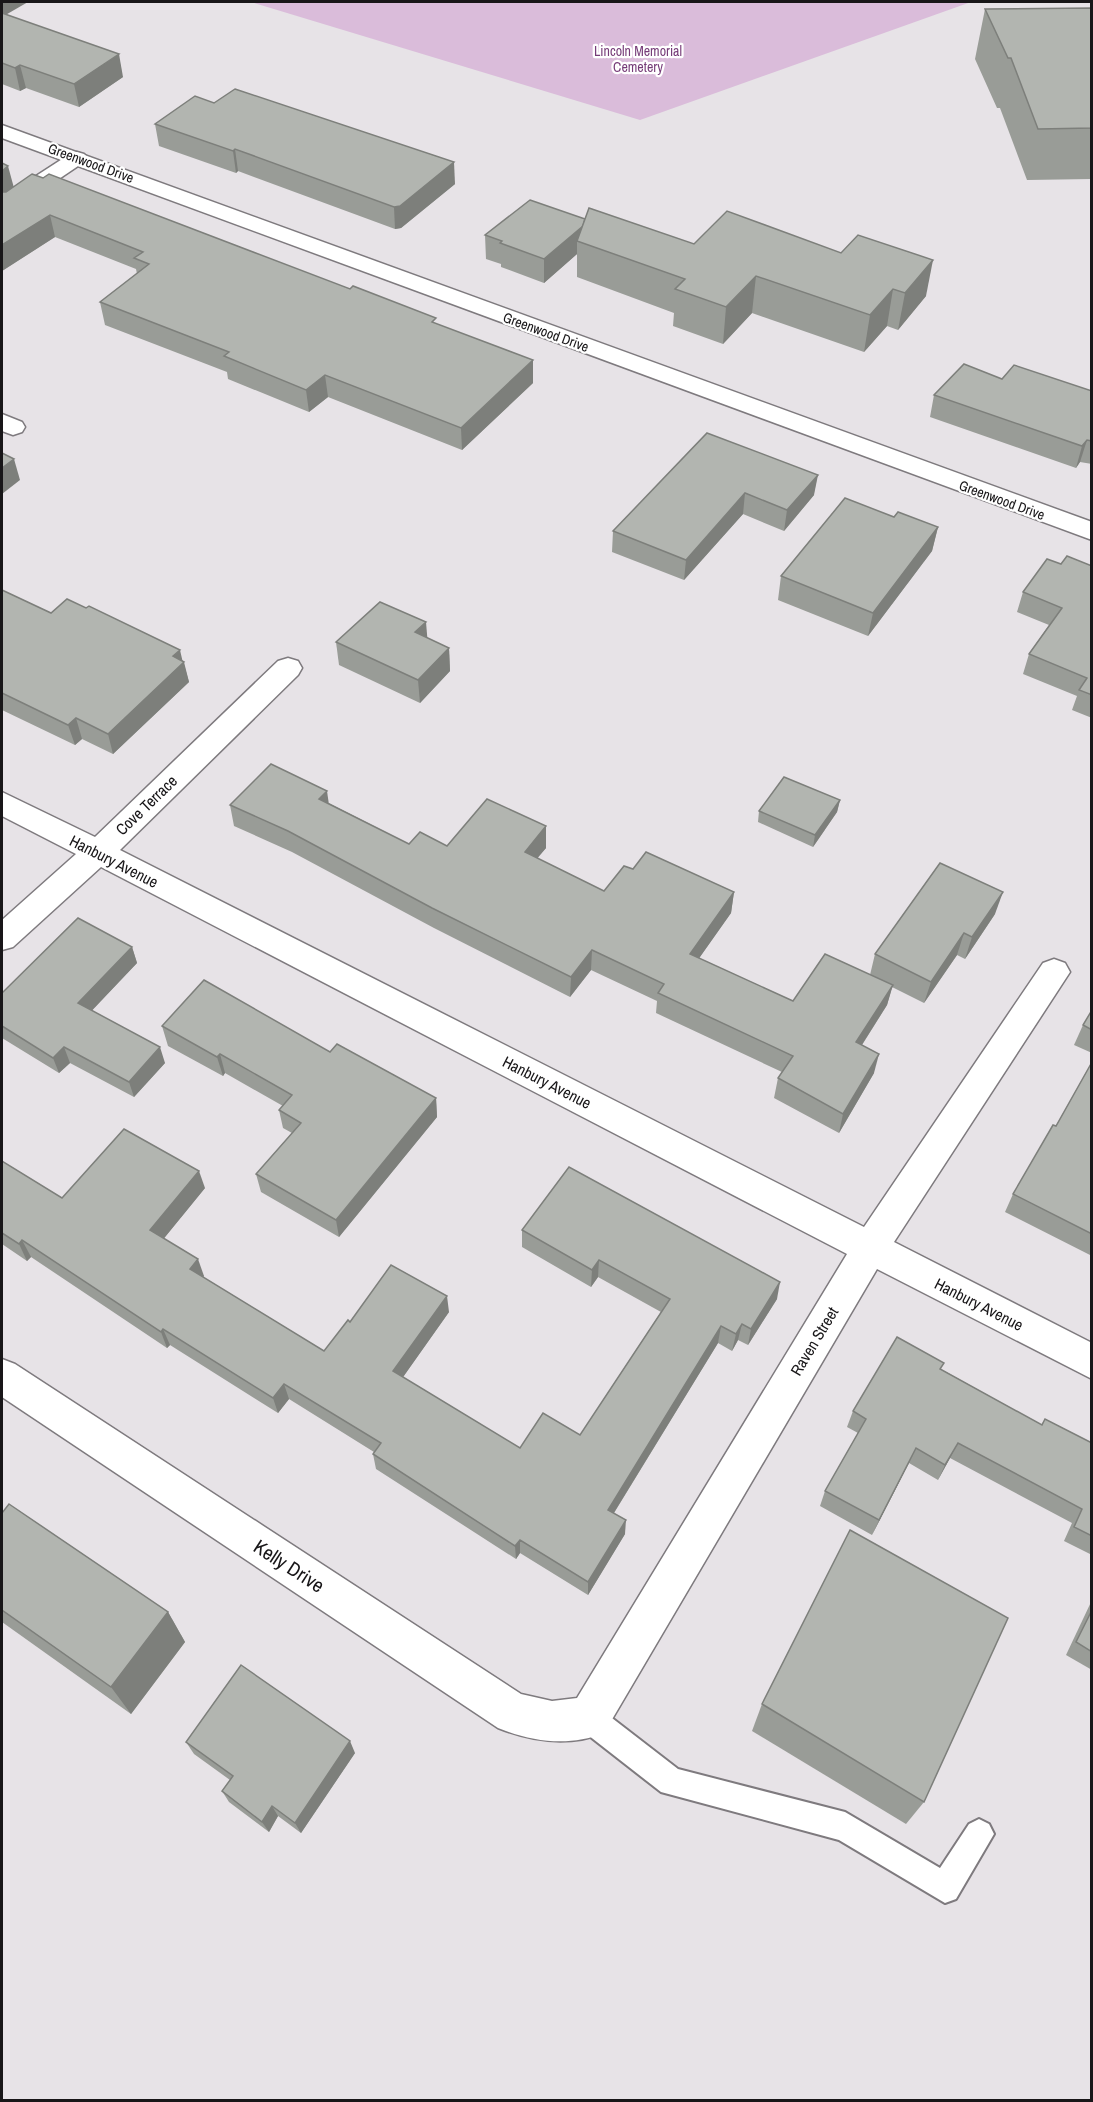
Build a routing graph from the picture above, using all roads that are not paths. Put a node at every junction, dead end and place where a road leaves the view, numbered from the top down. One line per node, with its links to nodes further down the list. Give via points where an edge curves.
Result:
1 (2, 130): 2 (street, Greenwood Drive)
2 (77, 158): 3 (street); 4 (street, Greenwood Drive)
3 (2, 207)
4 (1092, 532)
5 (288, 668): 7 (street, Cove Terrace)
6 (2, 803): 7 (street, Hanbury Avenue)
7 (97, 853): 8 (street, Cove Terrace); 10 (street, Hanbury Avenue)
8 (2, 938)
9 (1054, 972): 10 (street, Raven Street)
10 (870, 1248): 11 (street, Hanbury Avenue); 13 (street, Raven Street)
11 (1092, 1362)
12 (2, 1376): 13 (street, Kelly Drive, via 513,1713 552,1722)
13 (589, 1718): 14 (lane, via 671,1782 845,1827 945,1888)
14 (979, 1834)

